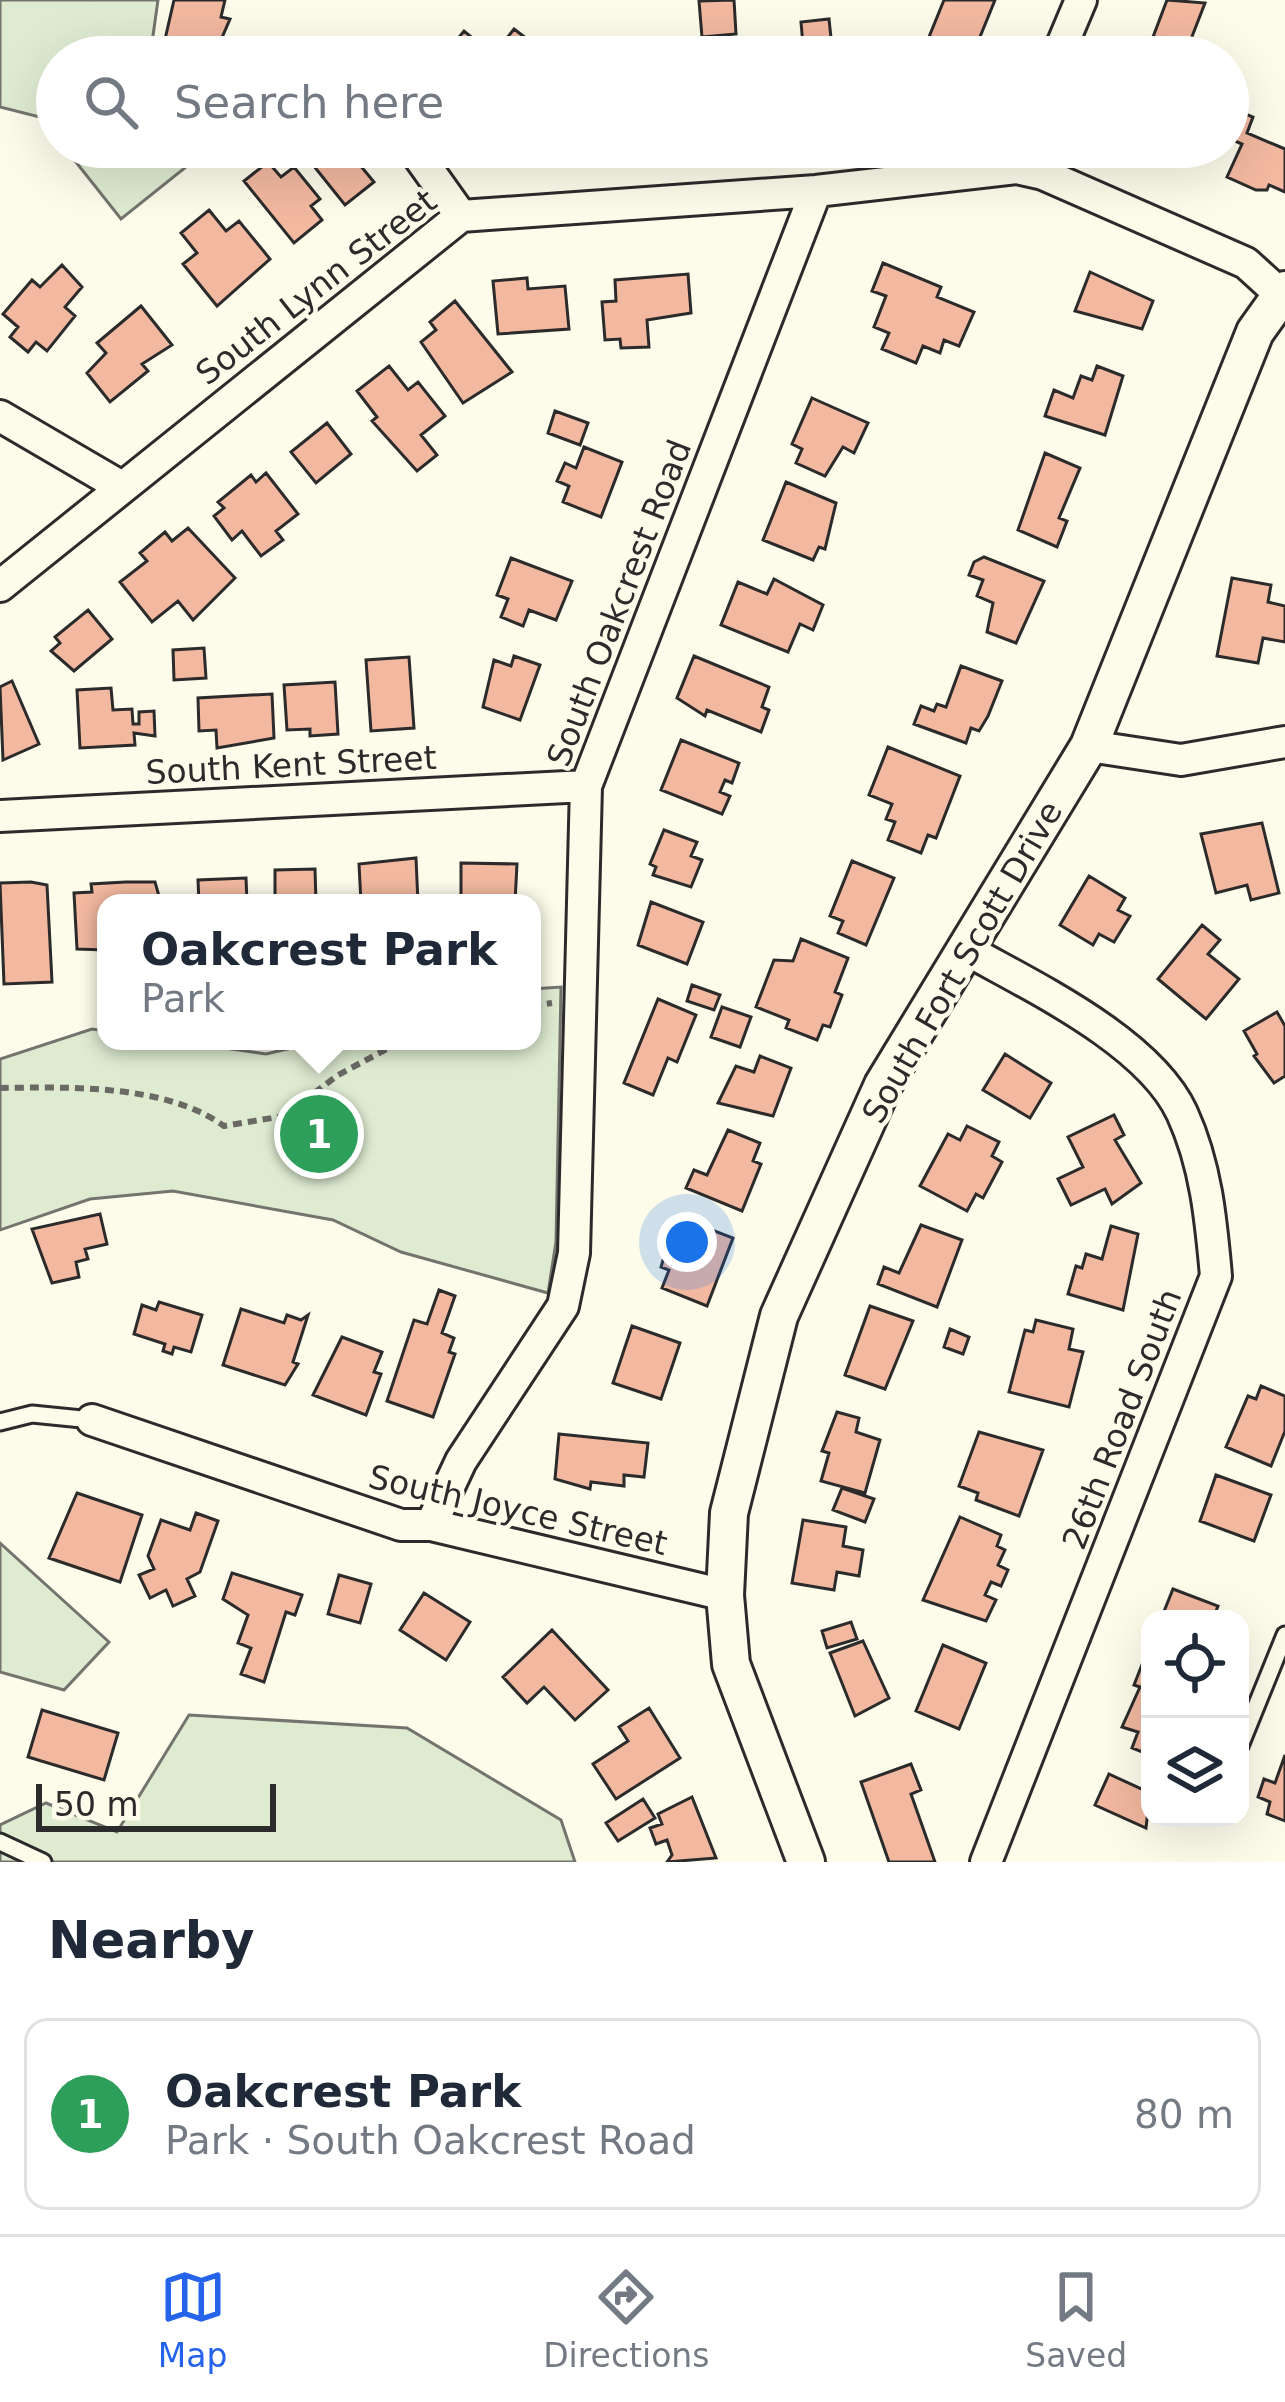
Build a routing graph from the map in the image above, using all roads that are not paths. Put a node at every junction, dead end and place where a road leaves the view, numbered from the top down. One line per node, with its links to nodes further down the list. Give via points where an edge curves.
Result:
1 (1081, 0): 2 (street)
2 (1066, 36)
3 (427, 168): 7 (street)
4 (957, 168): 6 (street, South Lynn Street)
5 (1034, 168): 8 (street, South Lynn Street, via 1246,263)
6 (816, 191): 7 (street, South Lynn Street); 14 (street, South Oakcrest Road)
7 (461, 216): 10 (street, South Lynn Street)
8 (1282, 292): 13 (street, South Fort Scott Drive, via 1255,332)
9 (0, 416): 10 (street)
10 (120, 486): 11 (street, South Lynn Street)
11 (0, 586)
12 (1285, 742): 13 (street, via 1181,760)
13 (1089, 746): 16 (street, South Fort Scott Drive)
14 (586, 786): 15 (street, South Kent Street); 19 (street, South Oakcrest Road, via 571,1271 563,1306 460,1461)
15 (0, 816)
16 (969, 951): 20 (street, South Fort Scott Drive, via 883,1085 778,1316 729,1514); 26 (street, 26th Road South, via 1084,1017 1137,1059 1180,1109 1209,1192 1216,1276)
17 (92, 1420): 18 (lane, via 32,1414); 19 (street, South Joyce Street, via 400,1525)
18 (0, 1422)
19 (431, 1525): 20 (street, South Joyce Street)
20 (725, 1595): 25 (street, South Fort Scott Drive, via 731,1664)
21 (1285, 1635): 22 (lane)
22 (1249, 1724)
23 (0, 1842): 24 (lane)
24 (44, 1862)
25 (806, 1862)
26 (986, 1862)

